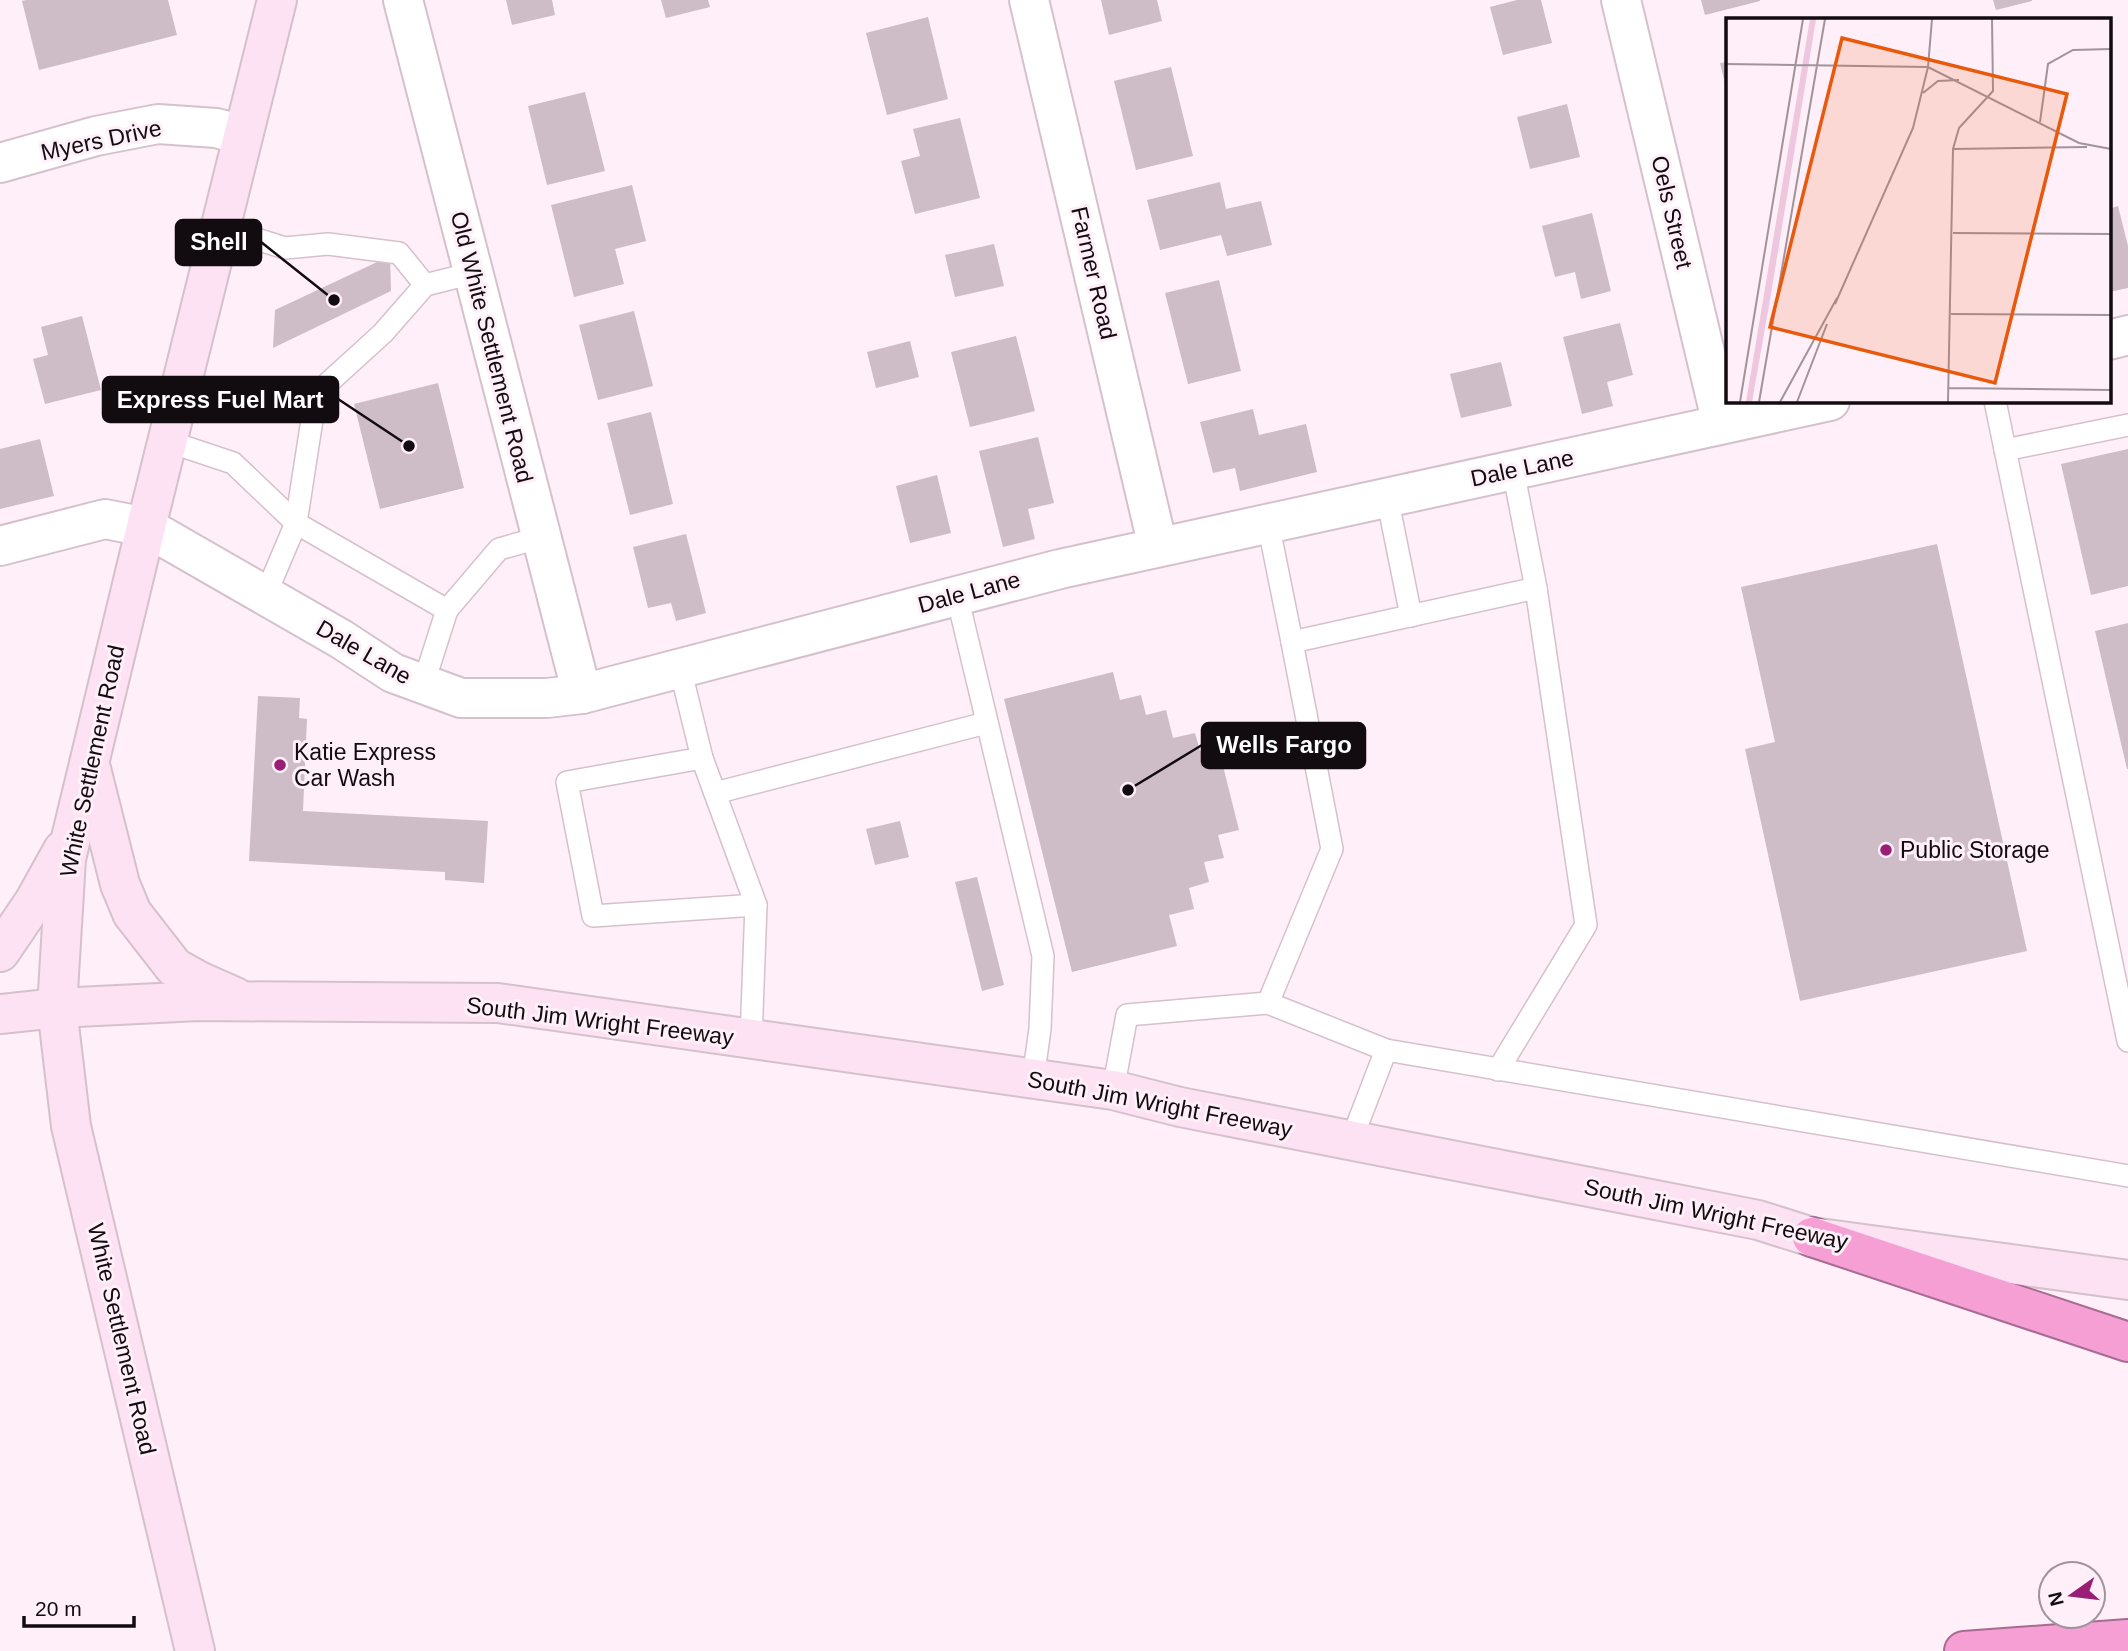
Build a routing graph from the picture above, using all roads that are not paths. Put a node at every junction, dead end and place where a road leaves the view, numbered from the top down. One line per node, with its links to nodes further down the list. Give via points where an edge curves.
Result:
1 (277, 0): 5 (main road, White Settlement Road)
2 (403, 0): 8 (street, Old White Settlement Road)
3 (1029, 0): 25 (street, Farmer Road)
4 (1621, 0): 14 (street, Oels Street)
5 (243, 135): 6 (street, Myers Drive, via 158,124); 7 (main road, White Settlement Road)
6 (0, 163)
7 (220, 228): 9 (lane, via 285,248 328,244 399,253); 16 (main road, White Settlement Road)
8 (473, 274): 9 (lane); 23 (street, Old White Settlement Road)
9 (425, 285): 20 (lane, via 383,333 316,394)
10 (2128, 335): 11 (street)
11 (2110, 340)
12 (1825, 402): 14 (street, Dale Lane)
13 (1994, 402): 17 (lane)
14 (1722, 424): 18 (street, Dale Lane)
15 (2128, 425): 17 (lane)
16 (167, 441): 20 (lane, via 233,463); 22 (main road, White Settlement Road)
17 (2005, 450): 47 (lane)
18 (1513, 470): 19 (street, Dale Lane); 26 (lane)
19 (1387, 497): 21 (street, Dale Lane); 30 (lane)
20 (296, 523): 27 (lane); 29 (lane)
21 (1268, 523): 25 (street, Dale Lane); 31 (lane)
22 (146, 527): 24 (street, Dale Lane, via 105,519); 27 (street, Dale Lane); 37 (main road, White Settlement Road)
23 (541, 537): 29 (lane, via 499,549); 34 (street, Old White Settlement Road)
24 (0, 546)
25 (1158, 547): 28 (street, Dale Lane)
26 (1536, 588): 30 (lane); 49 (lane, via 1586,925)
27 (265, 596): 33 (street, Dale Lane, via 393,673)
28 (957, 596): 32 (street, Dale Lane); 35 (lane)
29 (447, 610): 33 (lane)
30 (1411, 616): 31 (lane)
31 (1292, 642): 43 (lane, via 1332,849)
32 (680, 668): 34 (street, Dale Lane); 36 (lane)
33 (423, 685): 34 (street, Dale Lane, via 461,698)
34 (582, 694)
35 (986, 723): 38 (lane); 50 (lane, via 1043,956)
36 (702, 758): 38 (lane); 40 (lane, via 567,782 593,916)
37 (89, 762): 39 (main road, White Settlement Road); 42 (main road, via 120,884 132,913 174,967)
38 (715, 793): 40 (lane)
39 (72, 833): 41 (main road); 44 (main road, White Settlement Road, via 66,859)
40 (756, 905): 46 (lane)
41 (0, 952)
42 (246, 1002): 44 (main road, South Jim Wright Freeway); 46 (main road, South Jim Wright Freeway, via 498,1003)
43 (1268, 1003): 48 (lane); 51 (lane, via 1127,1015)
44 (57, 1008): 45 (main road, South Jim Wright Freeway); 58 (main road, White Settlement Road, via 71,1126)
45 (0, 1014)
46 (751, 1039): 50 (main road, South Jim Wright Freeway)
47 (2128, 1041)
48 (1386, 1050): 49 (lane); 52 (lane)
49 (1498, 1070): 53 (lane)
50 (1033, 1079): 51 (main road, South Jim Wright Freeway)
51 (1114, 1090): 52 (main road, South Jim Wright Freeway)
52 (1351, 1141): 54 (main road, South Jim Wright Freeway, via 1758,1220)
53 (2128, 1176)
54 (1812, 1237): 55 (main road, South Jim Wright Freeway); 56 (highway)
55 (2128, 1280)
56 (2128, 1342)
57 (2128, 1639): 59 (highway)
58 (195, 1651)
59 (1964, 1651)

